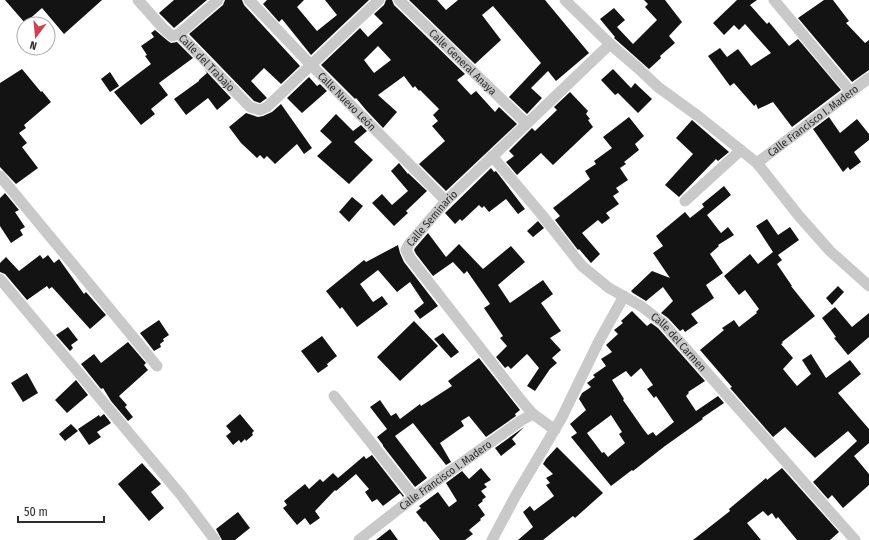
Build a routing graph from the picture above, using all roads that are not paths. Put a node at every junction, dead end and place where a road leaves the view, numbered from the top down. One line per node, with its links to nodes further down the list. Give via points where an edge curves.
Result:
1 (138, 0): 8 (street, Calle del Trabajo, via 172,36)
2 (218, 0): 8 (street)
3 (249, 0): 10 (street, Calle Nuevo León)
4 (379, 0): 10 (street)
5 (399, 0): 13 (street, Calle General Anaya)
6 (565, 0): 9 (street)
7 (774, 0): 12 (street)
8 (179, 34): 10 (street, Calle del Trabajo, via 250,107 260,110 267,107)
9 (610, 44): 13 (street, Calle Seminario); 14 (street, via 658,86)
10 (311, 66): 18 (street, Calle Nuevo León)
11 (869, 78): 12 (street, Calle Francisco I. Madero)
12 (851, 92): 16 (street, Calle Francisco I. Madero)
13 (526, 123): 15 (street, Calle Seminario)
14 (741, 150): 16 (street); 19 (street)
15 (492, 156): 18 (street, Calle Seminario); 22 (street, Calle del Carmen, via 582,266 609,288)
16 (757, 163): 21 (street, via 830,251)
17 (0, 176): 23 (street)
18 (446, 201): 25 (street, Calle Seminario, via 406,250 414,264)
19 (686, 201)
20 (0, 279): 28 (street, via 181,495)
21 (869, 286)
22 (624, 296): 26 (street); 31 (street, Calle del Carmen, via 663,323)
23 (157, 366)
24 (334, 396): 27 (street)
25 (533, 414): 26 (street); 27 (street, Calle Francisco I. Madero)
26 (555, 430): 30 (street)
27 (414, 497): 29 (street, Calle Francisco I. Madero)
28 (215, 540)
29 (359, 540)
30 (492, 540)
31 (855, 540)

